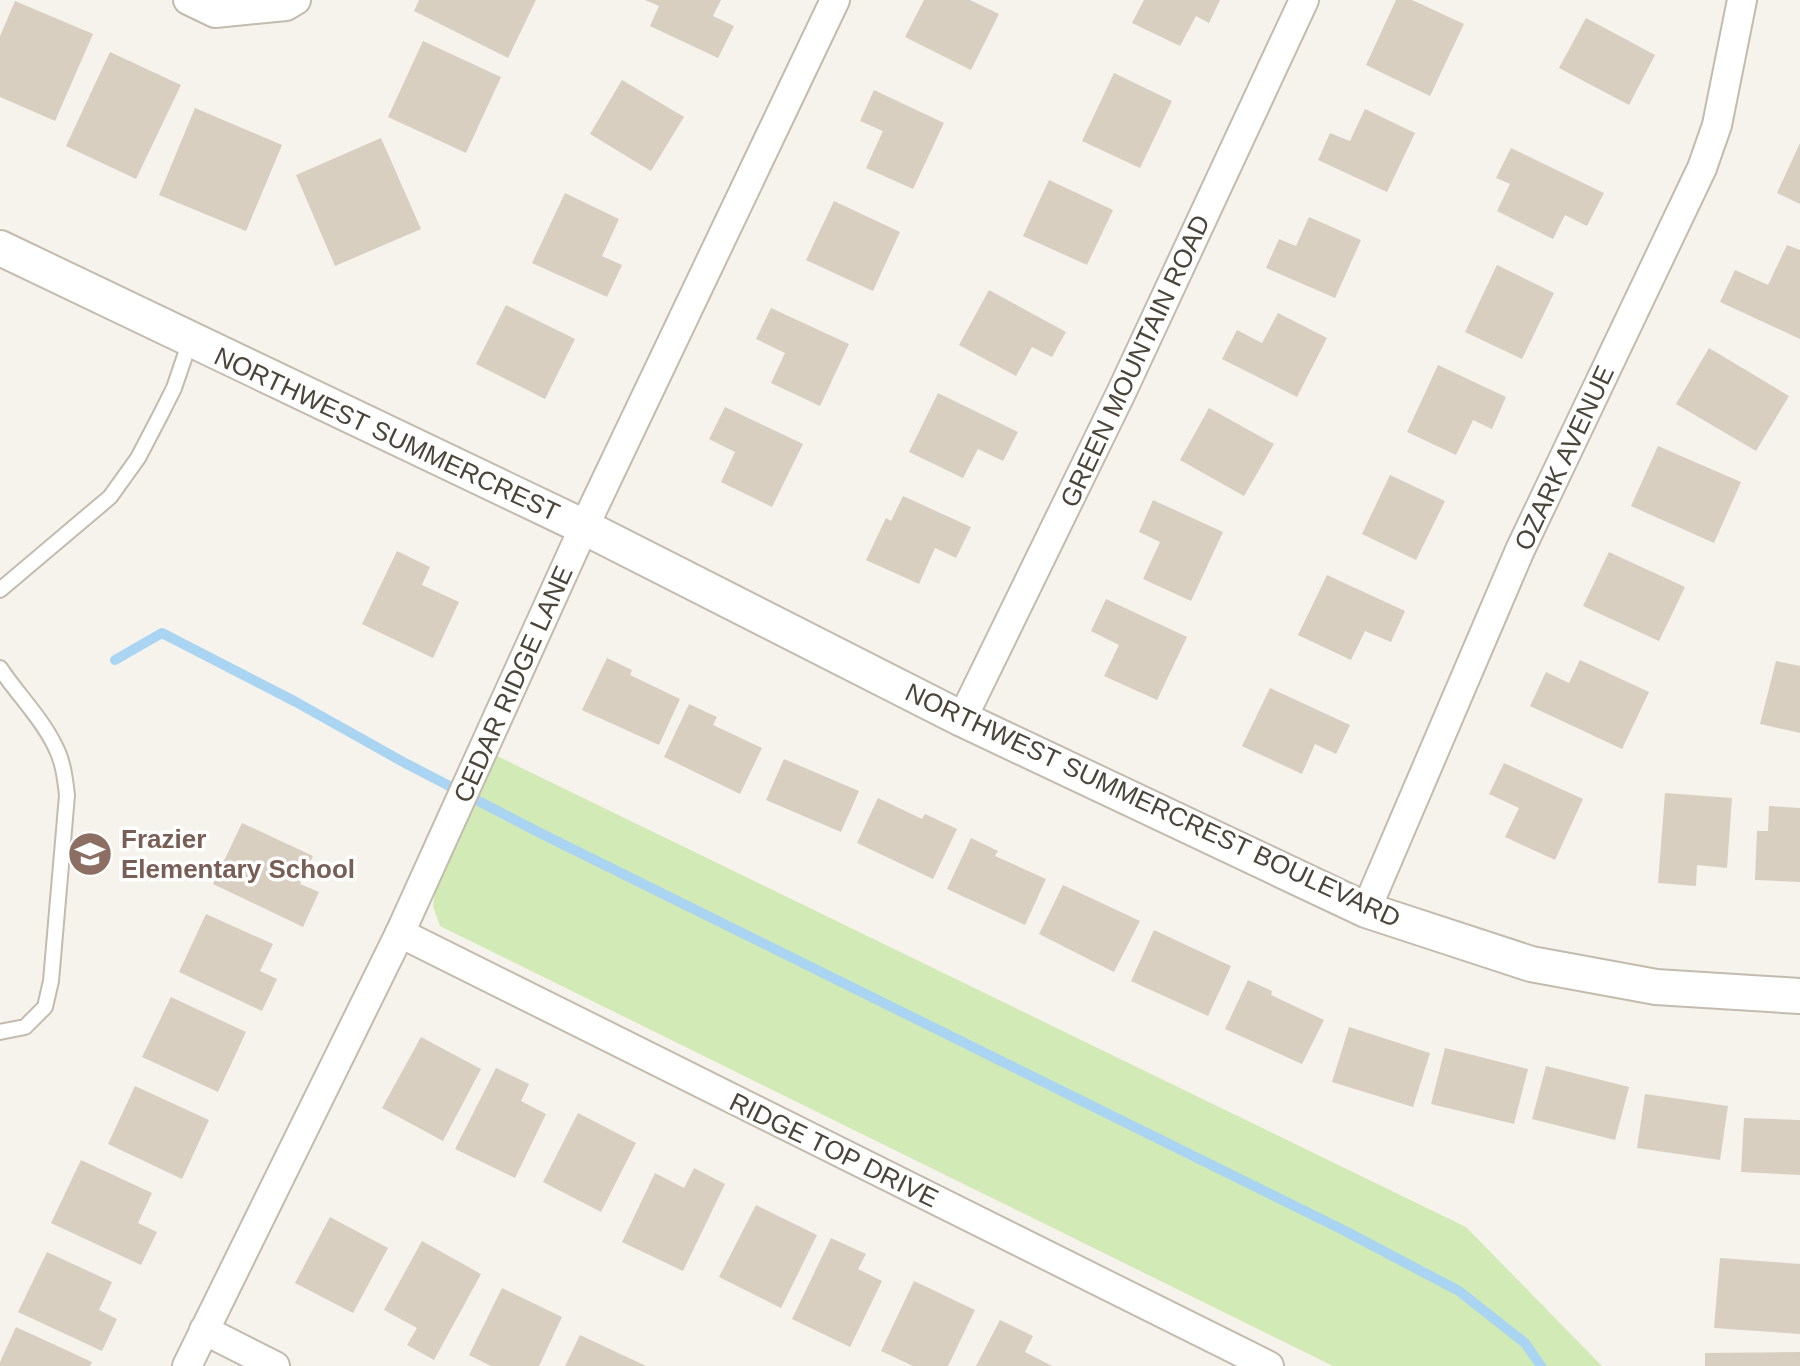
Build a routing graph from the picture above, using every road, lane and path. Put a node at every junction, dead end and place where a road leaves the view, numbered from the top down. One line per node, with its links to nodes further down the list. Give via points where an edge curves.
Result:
1 (188, 0): 5 (street, via 215,13)
2 (835, 0): 8 (street, CEDAR RIDGE LANE)
3 (1304, 0): 11 (street, GREEN MOUNTAIN ROAD)
4 (1742, 0): 12 (street, OZARK AVENUE, via 1717,125 1702,168 1520,550)
5 (291, 3)
6 (1, 253): 7 (street)
7 (190, 341): 8 (street, NORTHWEST SUMMERCREST); 9 (lane, via 161,414 110,497)
8 (584, 527): 11 (street, NORTHWEST SUMMERCREST BOULEVARD); 13 (street, CEDAR RIDGE LANE)
9 (0, 590)
10 (0, 668): 15 (lane, via 56,746 67,795 45,1007 25,1027)
11 (962, 719): 12 (street, NORTHWEST SUMMERCREST BOULEVARD)
12 (1366, 910): 14 (street, NORTHWEST SUMMERCREST BOULEVARD, via 1531,964 1656,987)
13 (400, 933): 16 (street, CEDAR RIDGE LANE); 19 (street, RIDGE TOP DRIVE)
14 (1800, 996)
15 (0, 1032)
16 (204, 1330): 17 (street, CEDAR RIDGE LANE); 18 (street)
17 (187, 1366)
18 (275, 1366)
19 (1269, 1366)

